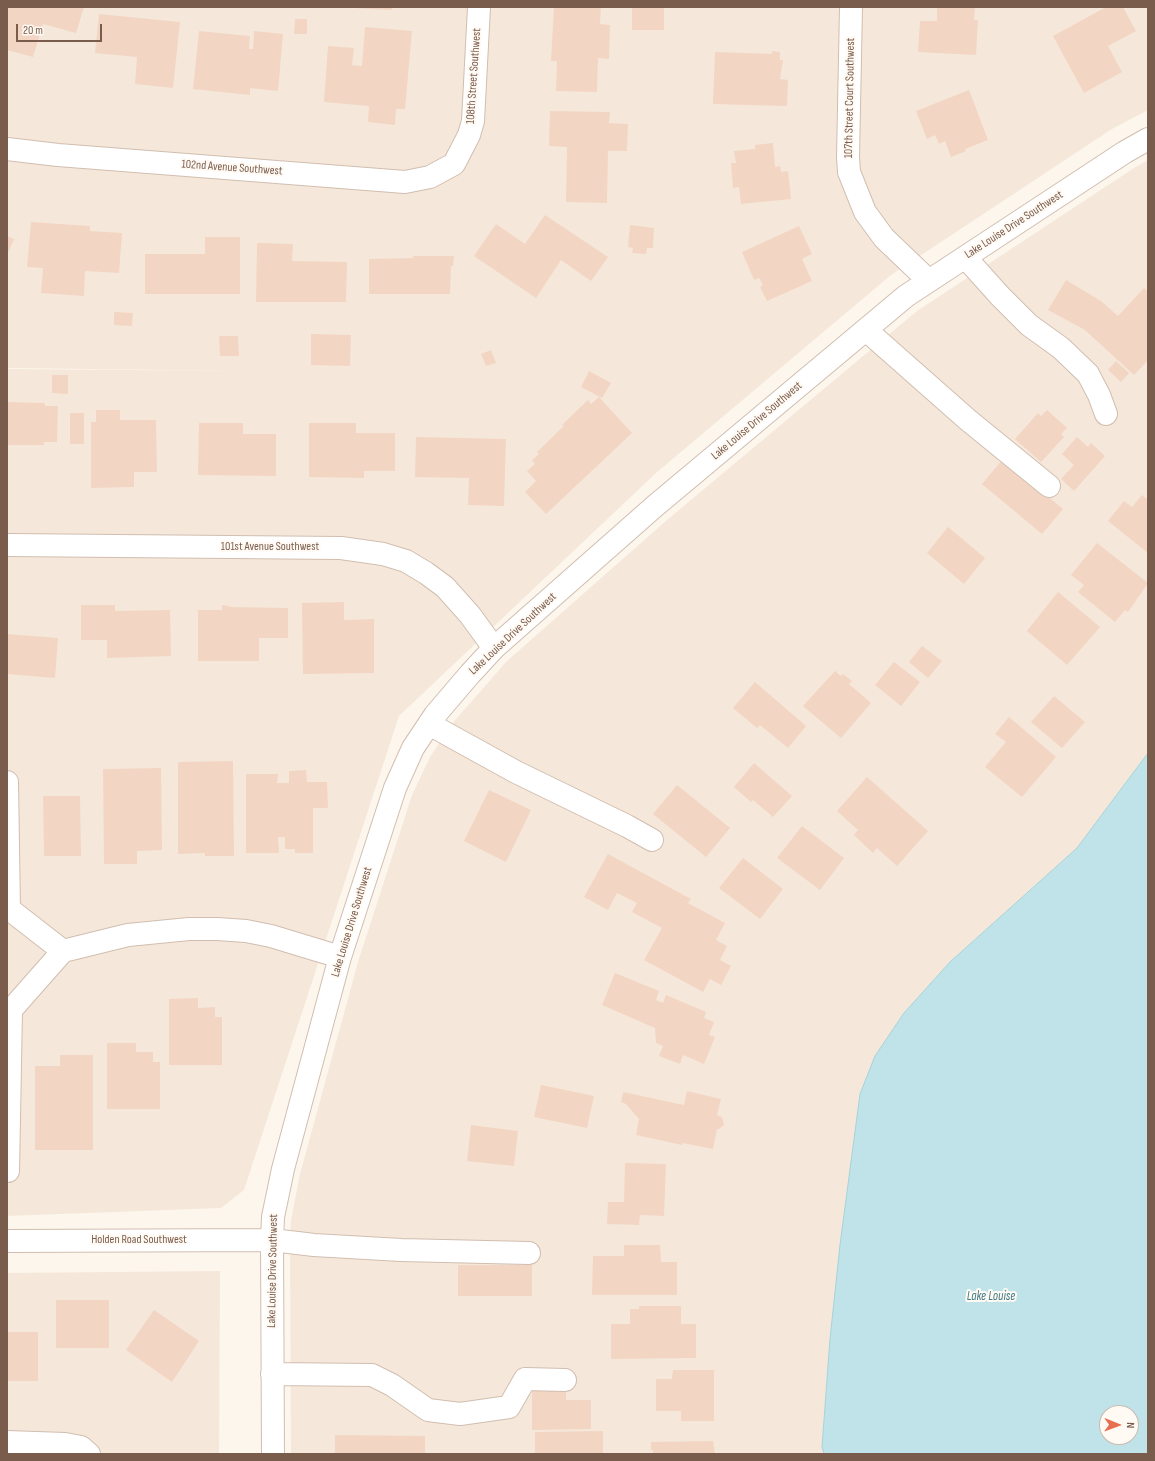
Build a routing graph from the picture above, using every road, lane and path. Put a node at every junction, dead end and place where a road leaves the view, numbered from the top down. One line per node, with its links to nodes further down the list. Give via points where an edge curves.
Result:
1 (479, 7): 5 (street, 108th Street Southwest, via 473,121)
2 (851, 7): 7 (street, 107th Street Court Southwest, via 848,157 850,172 870,219 884,238)
3 (1148, 139): 6 (street, Lake Louise Drive Southwest)
4 (7, 149): 5 (street, 102nd Avenue Southwest, via 405,182 430,177)
5 (454, 164)
6 (965, 257): 7 (street, Lake Louise Drive Southwest); 9 (street, via 1030,325 1061,348 1088,374)
7 (929, 281): 8 (street, Lake Louise Drive Southwest, via 906,296)
8 (866, 330): 10 (street, via 968,420); 12 (street, Lake Louise Drive Southwest, via 655,506)
9 (1106, 414)
10 (1049, 486)
11 (7, 545): 12 (street, 101st Avenue Southwest, via 341,548 382,554 406,561 445,587)
12 (494, 648): 13 (street, Lake Louise Drive Southwest)
13 (429, 724): 15 (street, via 516,772); 17 (street, Lake Louise Drive Southwest, via 395,788)
14 (7, 782): 16 (street, via 9,909)
15 (652, 840)
16 (63, 951): 17 (street, via 128,935 217,929 271,936); 18 (street, via 11,1010)
17 (340, 957): 20 (street, Lake Louise Drive Southwest, via 283,1169 273,1217)
18 (8, 1171)
19 (7, 1240): 20 (street, Holden Road Southwest)
20 (272, 1240): 21 (street, Holden Road Southwest, via 385,1249); 22 (street, Lake Louise Drive Southwest)
21 (529, 1253)
22 (272, 1374): 23 (street, via 372,1375 392,1385 428,1410 460,1414 509,1407 525,1379); 26 (street, Lake Louise Drive Southwest)
23 (565, 1380)
24 (7, 1442): 25 (street, via 65,1444)
25 (85, 1451)
26 (273, 1454)

